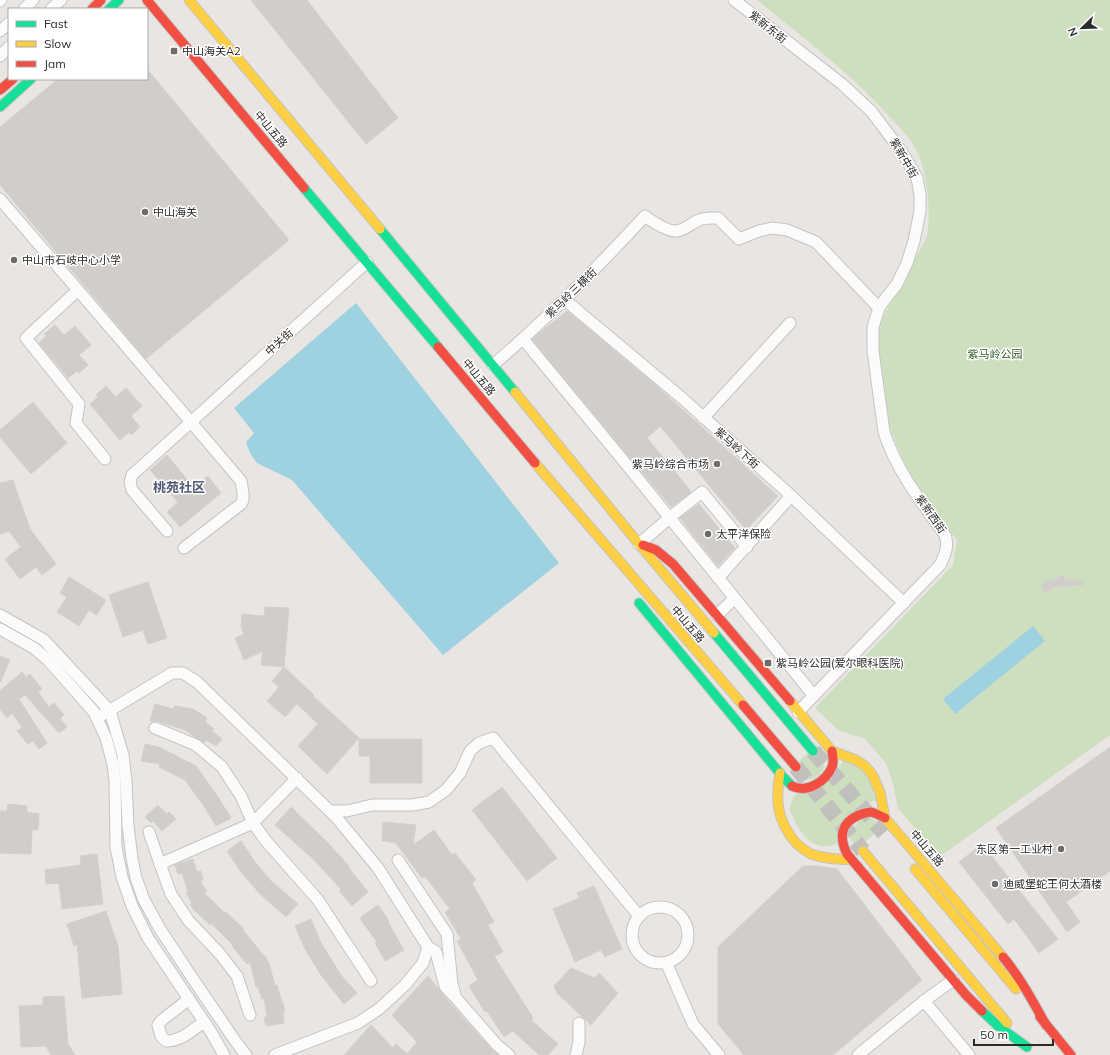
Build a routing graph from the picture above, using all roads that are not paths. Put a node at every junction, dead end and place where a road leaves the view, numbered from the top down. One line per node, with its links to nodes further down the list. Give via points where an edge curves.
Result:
1 (33, 0): 8 (street)
2 (60, 0): 9 (street)
3 (101, 0): 10 (main road)
4 (119, 0): 11 (main road)
5 (147, 0): 22 (main road, 中山五路)
6 (189, 0): 28 (main road, 中山五路)
7 (734, 0): 15 (street, 紫新东街)
8 (25, 8)
9 (52, 8)
10 (93, 8)
11 (110, 8)
12 (8, 24): 13 (street)
13 (0, 31)
14 (8, 49): 16 (street)
15 (802, 53): 25 (street, 紫新中街, via 842,84 871,112 902,152 916,178 920,194 920,211 914,241 897,284)
16 (0, 56)
17 (12, 80): 19 (main road)
18 (30, 80): 20 (main road)
19 (0, 90)
20 (0, 107)
21 (0, 199): 23 (street)
22 (367, 262): 30 (street, 中关街); 37 (main road, 中山五路)
23 (78, 290): 30 (street); 31 (street, via 26,338 79,404 76,424)
24 (565, 300): 25 (street, 紫马岭三横街, via 645,216 675,232 699,220 718,218 739,239 772,228 787,230 816,242); 27 (street, 紫马岭三横街); 29 (street, 紫马岭下街)
25 (877, 312): 42 (street, 紫新西街, via 873,327 873,351 884,432 902,472 947,540 945,555 940,564)
26 (790, 323): 29 (street)
27 (523, 339): 28 (street, 紫马岭三横街); 38 (street)
28 (493, 365): 34 (main road, 中山五路)
29 (703, 418): 32 (street, 紫马岭下街)
30 (191, 422): 33 (street, 中关街, via 132,475 130,482 132,490); 36 (street, via 241,481 243,500)
31 (105, 459)
32 (791, 496): 35 (street); 42 (street, 紫马岭下街)
33 (168, 531)
34 (639, 544): 35 (street, via 702,492); 44 (main road, via 652,547 661,553); 51 (main road, 中山五路)
35 (746, 547): 38 (street)
36 (184, 548)
37 (617, 561): 39 (main road); 53 (main road, 中山五路)
38 (718, 578): 41 (street)
39 (623, 579)
40 (635, 597): 54 (main road)
41 (734, 599): 44 (street); 46 (street)
42 (904, 603): 46 (street, 紫新西街)
43 (0, 615): 47 (street, via 44,640)
44 (717, 615): 48 (main road)
45 (0, 629): 49 (street, via 34,648 48,660)
46 (814, 696): 48 (street, 紫新西街)
47 (110, 711): 49 (street); 55 (street, via 172,673 183,673 197,682); 79 (street, via 123,754 132,858 144,900 160,929)
48 (798, 712): 52 (main road)
49 (97, 718): 71 (street, via 114,764 116,847 122,877 132,906 148,938)
50 (155, 728): 58 (street, via 196,746 222,767 241,796)
51 (813, 751)
52 (832, 751): 54 (main road, via 831,769 815,786 804,790 794,788); 57 (main road, via 862,763 872,773 878,784)
53 (796, 767)
54 (780, 773): 62 (main road, via 777,807 790,837 805,851 823,857)
55 (297, 778): 56 (street); 58 (street)
56 (330, 811): 65 (street, via 347,811 372,805 412,805 429,802 446,790 460,773 470,751 479,743 493,738); 66 (street, via 378,868)
57 (885, 818): 62 (main road, via 870,812 848,822 842,832 842,841 844,850); 76 (main road, 中山五路, via 1009,964 1032,998)
58 (253, 824): 64 (street); 69 (street, via 318,900)
59 (149, 832): 64 (street)
60 (863, 851): 77 (main road)
61 (398, 860): 70 (street, via 447,934 452,984)
62 (851, 860): 68 (main road)
63 (909, 863): 76 (main road, 中山五路)
64 (160, 864): 73 (street, via 171,894 188,920 237,976)
65 (639, 916): 67 (street, via 631,933 632,943 644,958 653,962); 67 (street, via 646,910 663,906 679,914 684,921 688,929 686,947 672,961)
66 (428, 947): 70 (street, via 436,952 445,986); 80 (street, via 423,963 405,985 379,1009 358,1023)
67 (666, 962): 83 (street, via 693,1024)
68 (953, 980): 72 (street); 77 (main road, via 982,1012)
69 (371, 981)
70 (456, 998): 81 (street)
71 (189, 999): 74 (street); 74 (street, via 162,1020 158,1026 161,1036 166,1041 174,1041)
72 (924, 1001): 84 (street); 85 (street)
73 (250, 1016)
74 (204, 1022): 78 (street)
75 (579, 1023): 82 (street)
76 (1046, 1026): 87 (main road, 中山五路)
77 (1027, 1047): 86 (main road)
78 (224, 1055)
79 (246, 1055)
80 (275, 1055)
81 (509, 1055)
82 (576, 1055)
83 (719, 1055)
84 (858, 1055)
85 (969, 1055)
86 (1033, 1055)
87 (1071, 1055)

